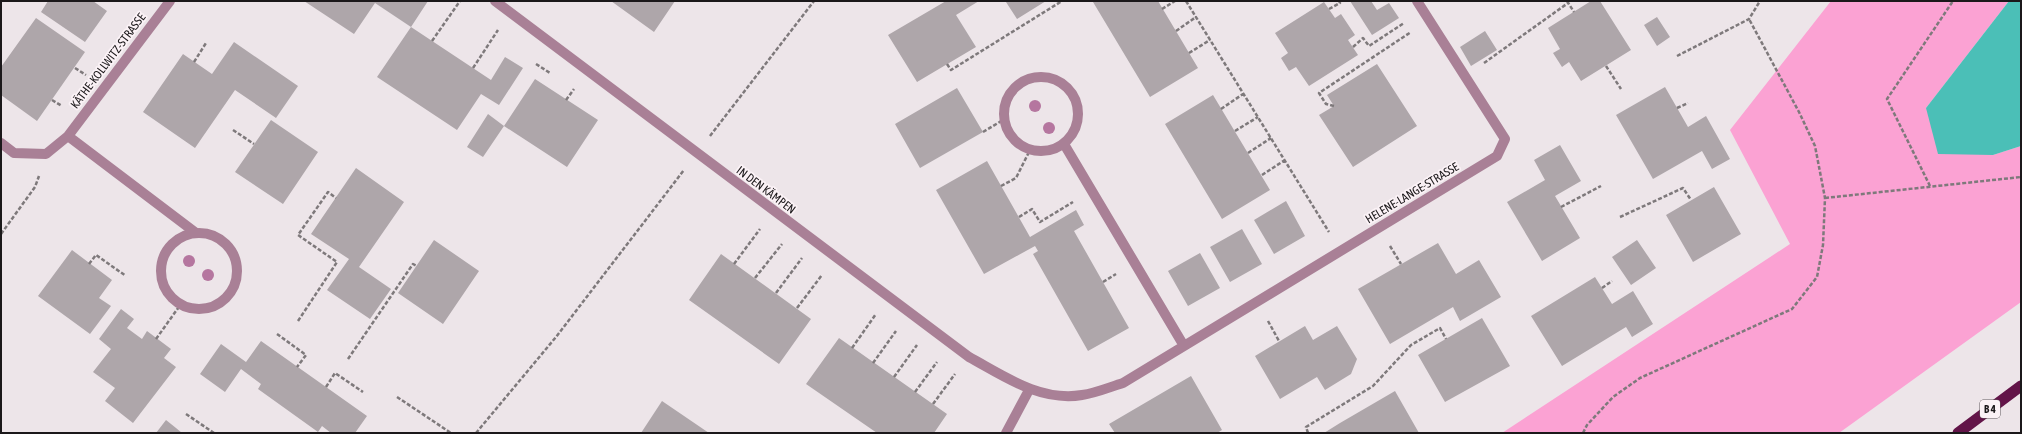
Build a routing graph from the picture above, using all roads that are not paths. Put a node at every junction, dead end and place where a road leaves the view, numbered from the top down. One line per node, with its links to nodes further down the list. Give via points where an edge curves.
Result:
1 (170, 1): 4 (street, KÄTHE-KOLLWITZ-STRASSE)
2 (495, 1): 10 (street, IN DEN KÄMPEN, via 950,344)
3 (1417, 1): 8 (street, HELENE-LANGE-STRASSE, via 1505,139 1497,156)
4 (68, 136): 5 (street, KÄTHE-KOLLWITZ-STRASSE, via 46,154 14,153); 7 (street)
5 (1, 143)
6 (1064, 144): 6 (street, via 1076,128 1078,106 1069,88 1051,77 1030,77 1014,86 1005,102 1003,120 1012,138 1030,150 1048,151); 8 (street)
7 (196, 233): 7 (street, via 211,234 224,242 233,254 237,269 232,290 224,299 204,308 192,308 181,304 166,290 161,275 162,260 167,249 185,235)
8 (1184, 346): 10 (street, HELENE-LANGE-STRASSE, via 1123,383 1082,395 1065,396)
9 (2021, 386): 12 (highway, B 4)
10 (1029, 390): 11 (street)
11 (1006, 433)
12 (1958, 433)

